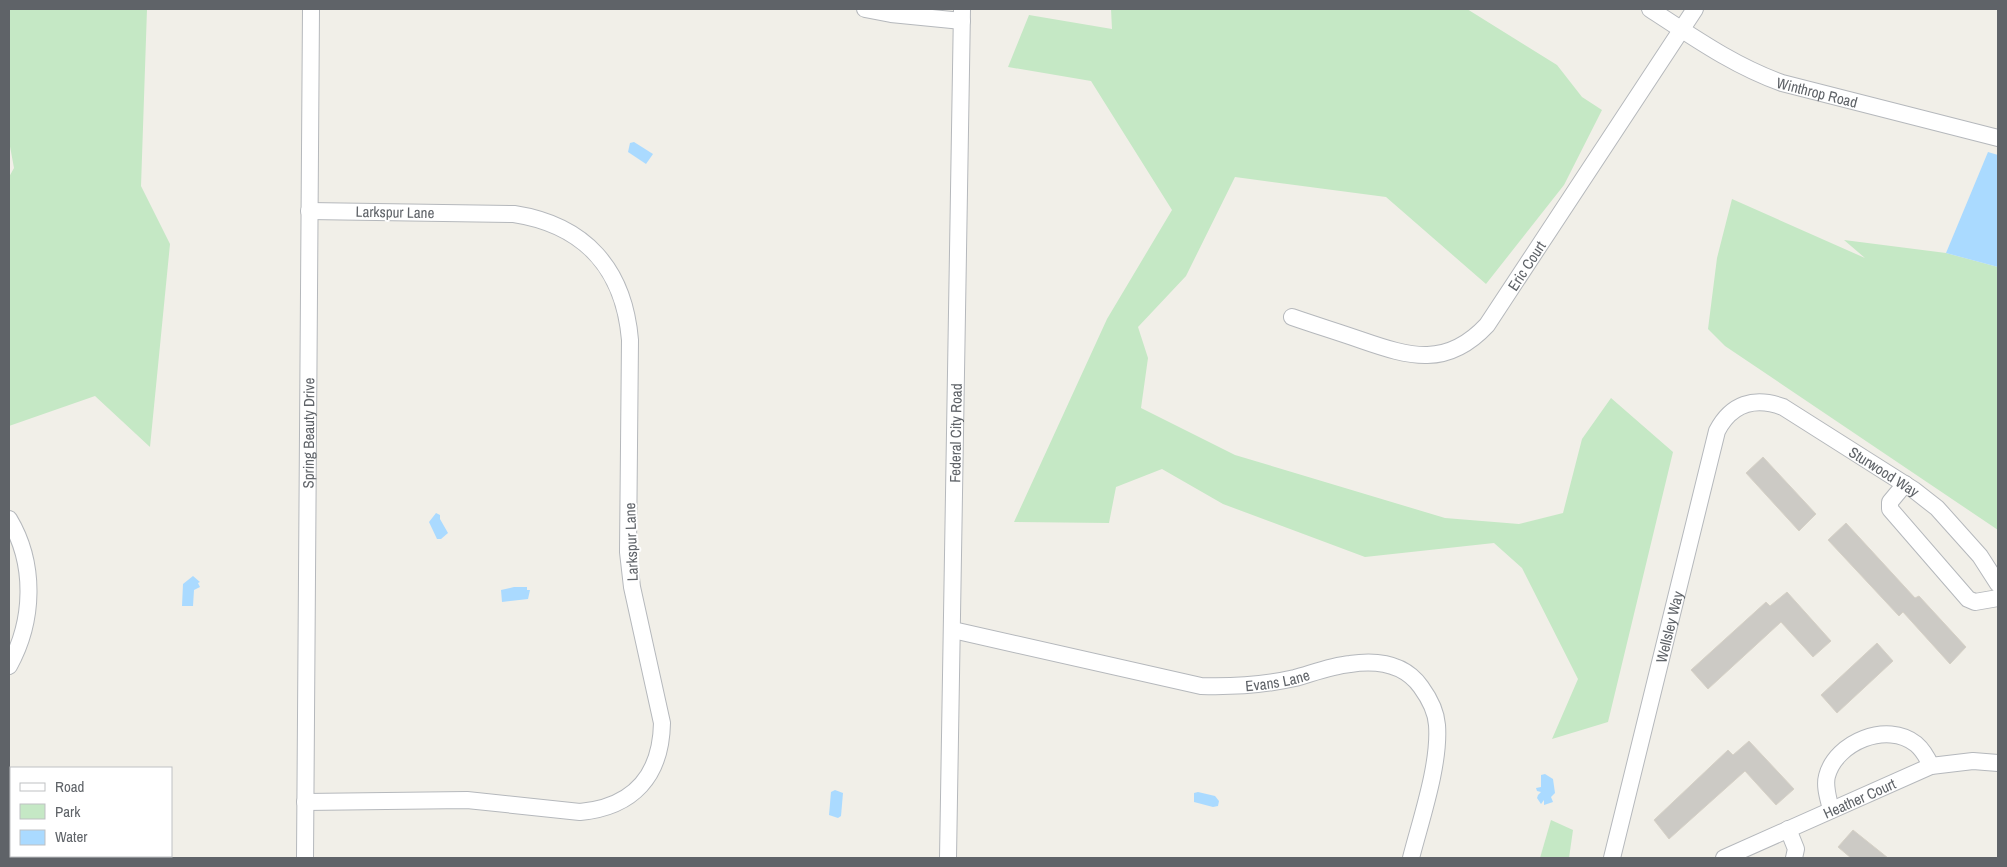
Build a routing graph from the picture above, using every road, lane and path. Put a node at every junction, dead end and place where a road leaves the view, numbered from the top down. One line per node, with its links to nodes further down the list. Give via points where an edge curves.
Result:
1 (311, 9): 8 (street, Spring Beauty Drive)
2 (865, 9): 5 (street, via 891,14)
3 (1650, 9): 6 (street, Winthrop Road)
4 (1695, 9): 6 (street, Eric Court)
5 (962, 15): 15 (street, Federal City Road)
6 (1682, 29): 7 (street, Winthrop Road, via 1731,61 1774,80); 9 (street, Eric Court, via 1487,326 1477,336 1446,353 1412,356)
7 (1998, 138)
8 (309, 211): 19 (street, Spring Beauty Drive); 19 (street, Larkspur Lane, via 534,217 574,234 604,263 616,281 628,319 628,552 632,587 662,723 658,756 643,784 615,805 598,810 580,812 467,800)
9 (1292, 317)
10 (1741, 405): 11 (street, Sturwood Way, via 1756,401 1783,407); 25 (street, Wellsley Way, via 1723,420 1717,431)
11 (1904, 484): 13 (street, Sturwood Way, via 1937,508 1962,533); 14 (street, via 1890,502 1890,510 1968,599 1975,602)
12 (9, 519): 16 (street, via 22,548 29,592 23,635)
13 (1998, 584)
14 (1998, 598)
15 (953, 630): 23 (street, Federal City Road); 24 (street, Evans Lane, via 1201,686 1252,685 1372,661 1397,667 1417,682 1429,698 1437,724 1437,750)
16 (9, 666)
17 (1998, 763): 18 (street, Heather Court, via 1973,761)
18 (1931, 766): 20 (street, Heather Court); 20 (street, via 1924,752 1907,738 1877,735 1863,739 1839,755 1832,764 1826,778)
19 (305, 802): 22 (street, Spring Beauty Drive)
20 (1831, 810): 21 (street, Heather Court)
21 (1788, 830): 26 (street, Heather Court); 27 (street, via 1796,849)
22 (305, 858)
23 (948, 858)
24 (1411, 858)
25 (1612, 858)
26 (1724, 858)
27 (1794, 858)

